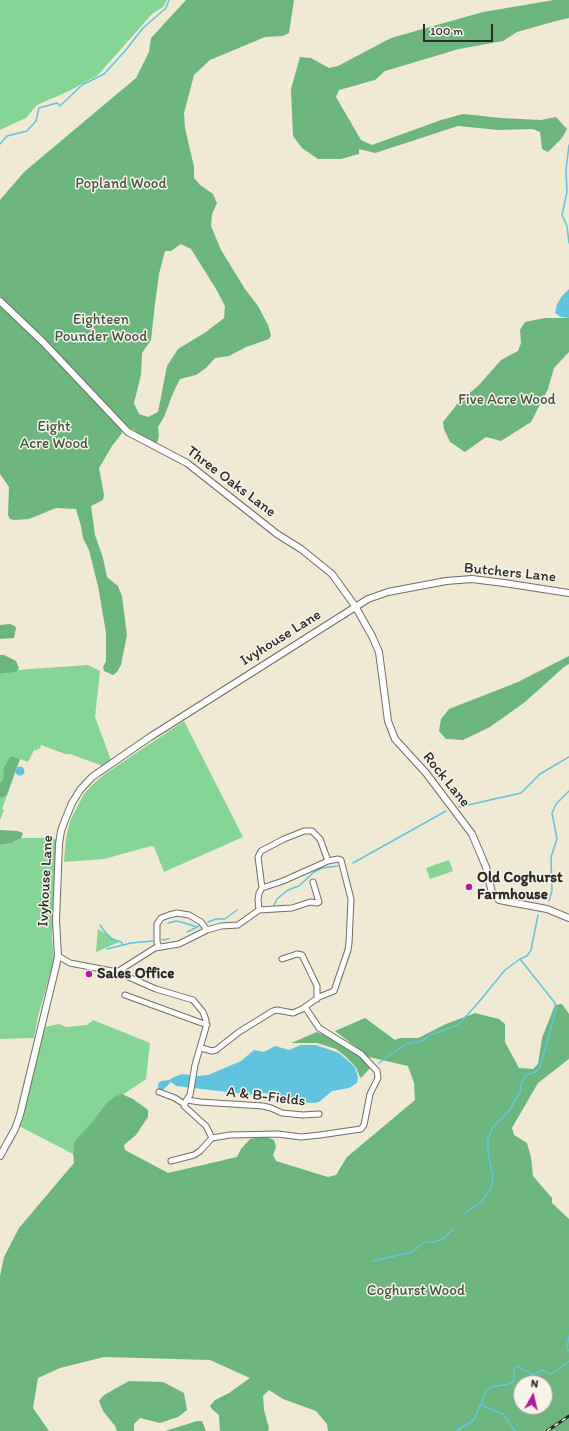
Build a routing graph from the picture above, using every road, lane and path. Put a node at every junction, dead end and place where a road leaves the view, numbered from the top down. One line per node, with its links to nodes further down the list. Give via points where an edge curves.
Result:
1 (0, 301): 3 (street, Three Oaks Lane, via 43,342 128,432 187,463 277,534 320,563 332,574)
2 (569, 593): 3 (street, Butchers Lane, via 504,582 446,581 388,592)
3 (355, 606): 8 (street, Rock Lane, via 379,652 388,721 395,739 426,773 472,834 486,867 492,893 498,900 547,909); 11 (street, Ivyhouse Lane, via 144,741 96,773 83,787 69,809 60,836 56,920)
4 (328, 861): 6 (street); 6 (street, via 320,839 312,831 284,840 260,851 258,857); 17 (street, via 341,860 351,899 348,950 334,991)
5 (313, 882): 7 (street, via 319,902 292,908)
6 (262, 888): 7 (street, via 258,900)
7 (259, 910): 9 (street, via 238,925)
8 (569, 918)
9 (207, 930): 10 (street, via 178,944); 10 (street, via 201,922 189,915 169,915 161,918 157,924)
10 (159, 947): 15 (street)
11 (58, 956): 13 (street); 14 (street, Ivyhouse Lane)
12 (282, 959): 17 (street, via 302,955 317,986)
13 (70, 963): 14 (street); 15 (street)
14 (56, 966): 26 (street, Ivyhouse Lane, via 20,1115)
15 (117, 972): 19 (street, via 195,1001 204,1012)
16 (125, 995): 19 (street)
17 (317, 999): 18 (street)
18 (305, 1007): 20 (street, via 293,1013 272,1011 216,1050); 25 (street, via 319,1028 361,1054 377,1071 378,1078 371,1090 364,1125 361,1128 301,1137 278,1134 230,1134)
19 (207, 1025): 20 (street)
20 (201, 1048): 22 (street, via 189,1098)
21 (159, 1092): 23 (street)
22 (186, 1100): 24 (street, A & B-Fields, via 263,1106 282,1114); 25 (street, via 185,1109 206,1126)
23 (181, 1102)
24 (319, 1114)
25 (212, 1138): 27 (street, via 194,1155)
26 (0, 1156)
27 (171, 1161)

